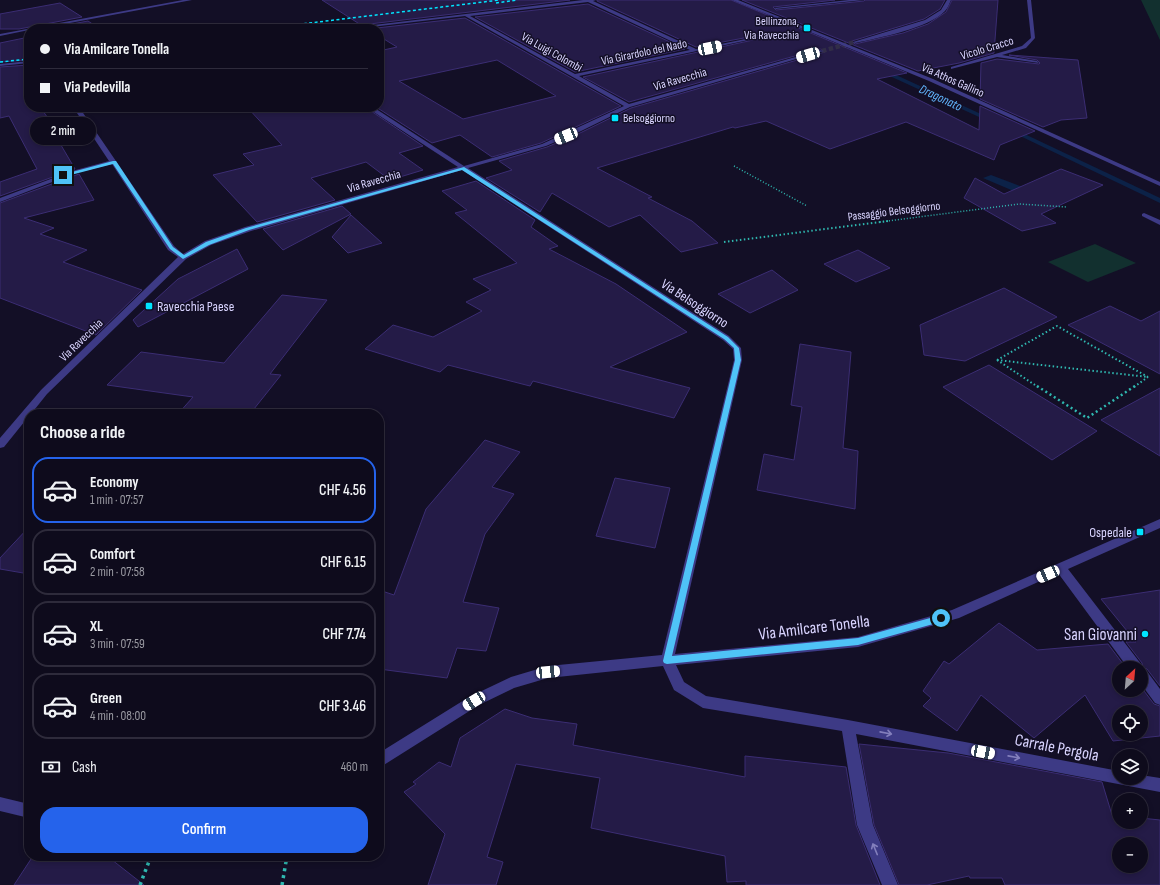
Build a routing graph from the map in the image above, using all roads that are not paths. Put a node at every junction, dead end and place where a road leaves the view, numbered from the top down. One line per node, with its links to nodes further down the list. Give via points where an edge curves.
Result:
1 (190, 0): 9 (street)
2 (592, 0): 8 (street); 15 (street)
3 (734, 0): 28 (street, Via Athos Gallino, via 931,80)
4 (862, 0): 7 (street)
5 (949, 0): 14 (street, via 942,12 934,17 894,33)
6 (1029, 0): 17 (street, Vicolo Cracco, via 1033,38 1024,47)
7 (776, 8)
8 (466, 15): 10 (street); 22 (street, Via Luigi Colombi)
9 (58, 24)
10 (384, 24)
11 (24, 30): 12 (street)
12 (0, 35)
13 (765, 36): 15 (street, Via Girardolo del Nado)
14 (856, 42)
15 (696, 51): 22 (street, Via Girardolo del Nado)
16 (822, 51): 23 (street, Via Ravecchia)
17 (995, 56): 18 (street); 21 (street, Vicolo Cracco)
18 (1037, 62)
19 (24, 63): 20 (street)
20 (0, 65)
21 (953, 68)
22 (574, 76): 23 (street, Via Luigi Colombi)
23 (628, 106): 27 (street, Via Ravecchia, via 544,145)
24 (79, 112): 26 (street)
25 (377, 112): 27 (street, Via Belsoggiorno)
26 (114, 162): 29 (street, via 74,172); 32 (street, via 171,248)
27 (463, 168): 32 (street, Via Ravecchia, via 248,229 208,244); 38 (street, Via Belsoggiorno, via 726,338 736,348 738,360)
28 (1160, 184)
29 (0, 200)
30 (1144, 215): 31 (street)
31 (1160, 223)
32 (183, 257): 33 (street, Via Ravecchia, via 44,392)
33 (30, 409)
34 (24, 416): 35 (street, Via Ravecchia)
35 (0, 445)
36 (1160, 523): 37 (street, Via Amilcare Tonella)
37 (1061, 568): 38 (street, Via Amilcare Tonella, via 955,614 858,642); 39 (street)
38 (667, 661): 42 (street, Carrale Pergola, via 679,686 703,702); 43 (street, Via Amilcare Tonella, via 548,672 511,684 474,701)
39 (1131, 661)
40 (1148, 683): 41 (street)
41 (1160, 699)
42 (848, 726): 44 (street, Carrale Pergola, one-way to 44); 49 (street, one-way to 42, via 865,825)
43 (384, 758)
44 (1112, 776)
45 (1148, 784): 46 (street, Carrale Pergola)
46 (1160, 786)
47 (0, 804): 48 (street)
48 (24, 810)
49 (890, 885)

